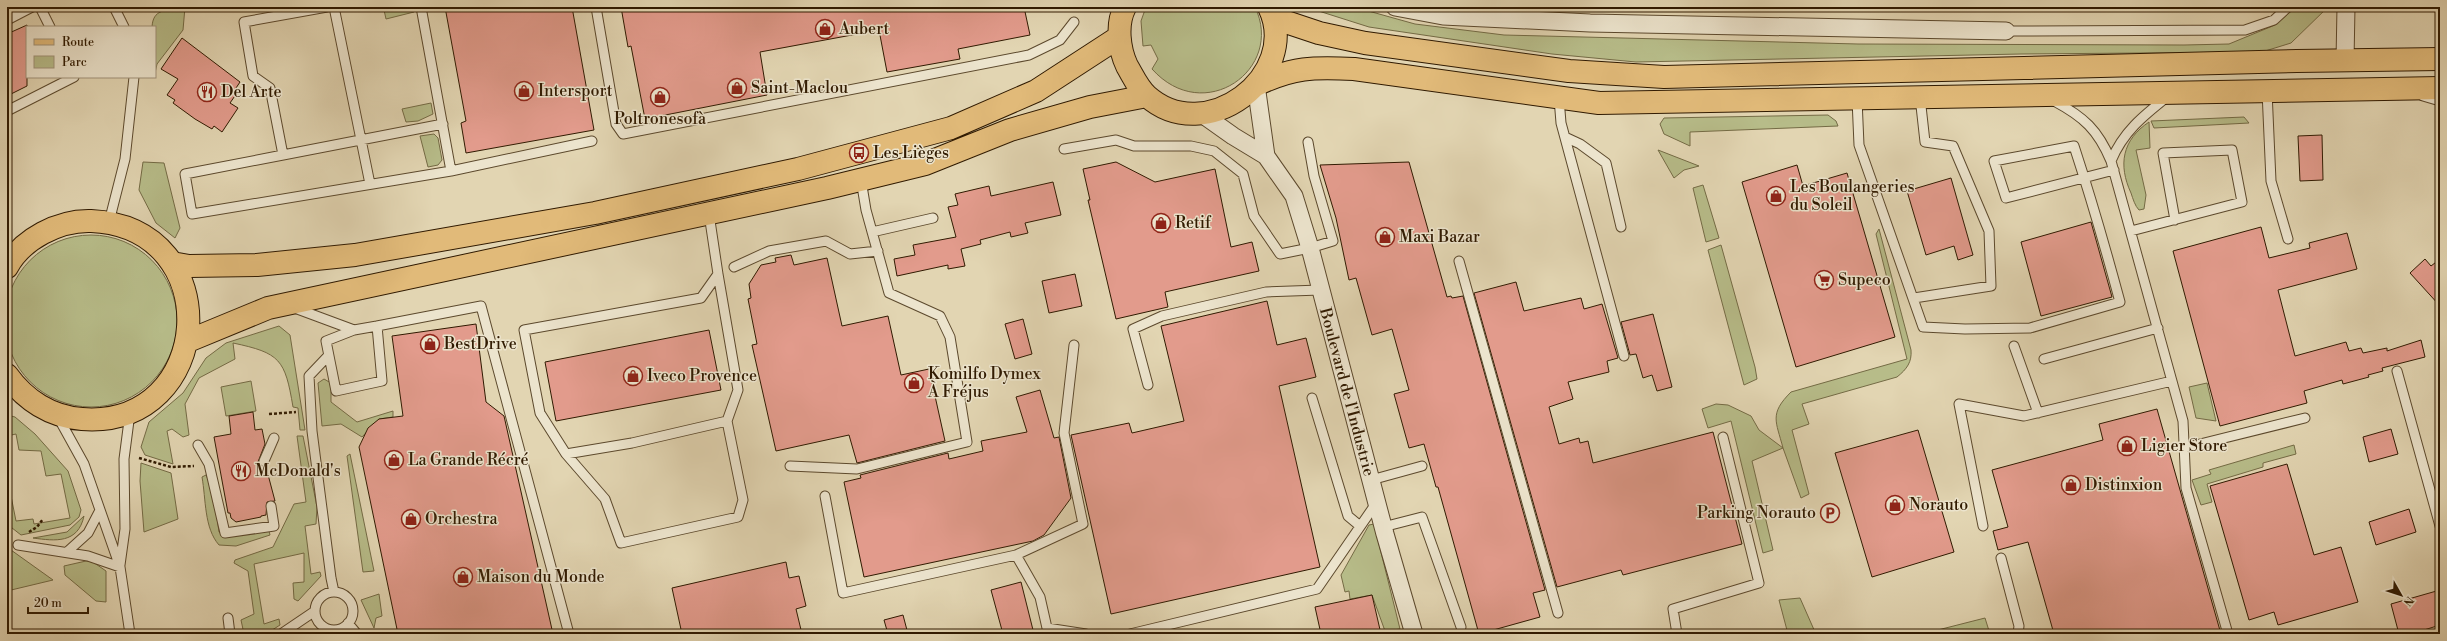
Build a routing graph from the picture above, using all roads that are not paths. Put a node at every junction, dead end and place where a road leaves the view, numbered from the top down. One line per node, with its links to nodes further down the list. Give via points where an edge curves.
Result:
1 (32, 7): 13 (lane)
2 (40, 7): 15 (lane)
3 (327, 7): 42 (lane, via 244,22 254,76 270,88)
4 (334, 7): 38 (lane)
5 (421, 7): 36 (lane)
6 (596, 7): 14 (lane, via 616,124 623,134 1030,55 1060,40)
7 (1125, 7): 18 (main road, via 1122,12)
8 (1395, 7): 17 (street, via 1442,16 1590,23)
9 (2288, 7): 17 (lane, via 2274,20 2246,30)
10 (2346, 7): 20 (street)
11 (117, 8): 16 (lane)
12 (1271, 12): 20 (main road, via 1325,35 1365,44 1569,71 1664,77); 23 (main road, via 1276,40 1272,61)
13 (7, 20)
14 (1074, 22)
15 (50, 26)
16 (124, 26)
17 (2006, 31)
18 (1120, 37): 29 (main road, via 1124,60 1134,80); 60 (main road, via 1036,91 951,128 798,169 595,213 355,255 257,265 188,266)
19 (2440, 59): 20 (main road)
20 (2344, 61)
21 (72, 78): 34 (lane)
22 (134, 78): 52 (lane, via 126,159)
23 (1256, 85): 30 (main road, via 1295,70 1314,67 1354,68); 35 (main road, via 1241,100 1218,111); 43 (street, Boulevard de l'Industrie)
24 (2440, 88): 25 (main road)
25 (2398, 89): 26 (main road); 33 (lane)
26 (2267, 90): 27 (main road); 56 (lane, via 2271,181)
27 (2173, 92): 28 (main road); 44 (lane, via 2127,132 2117,146)
28 (2043, 94): 31 (main road); 44 (lane, via 2074,112 2092,127 2102,140)
29 (1147, 96): 35 (main road, via 1181,114); 47 (main road, via 1090,107 1010,130 925,164)
30 (1559, 97): 32 (main road, via 1599,103); 37 (lane)
31 (1920, 97): 32 (main road); 65 (lane, via 1925,142 1953,146 1989,231 1991,286)
32 (1857, 98): 65 (lane, via 1859,145)
33 (2440, 101)
34 (7, 111)
35 (1202, 114): 43 (street, Boulevard de l'Industrie)
36 (443, 124): 38 (lane); 45 (lane)
37 (1565, 137): 53 (lane, via 1580,144 1606,163); 74 (lane)
38 (361, 140): 42 (lane); 48 (lane)
39 (592, 141): 45 (lane)
40 (1308, 142): 57 (lane, via 1314,176 1333,241)
41 (1064, 149): 57 (lane, via 1116,140 1134,146 1191,146 1214,151 1243,174 1254,216 1280,254)
42 (283, 155): 48 (lane, via 186,174 192,214)
43 (1266, 156): 57 (street, Boulevard de l'Industrie, via 1294,196)
44 (2112, 165): 46 (lane); 54 (lane)
45 (452, 171): 48 (lane)
46 (2084, 177): 46 (lane, via 2006,198 1994,161 2074,146); 65 (lane, via 2120,302 2030,328 1965,329 1923,327)
47 (861, 180): 49 (main road); 55 (lane)
48 (370, 184)
49 (709, 214): 63 (lane); 66 (main road)
50 (933, 218): 55 (lane)
51 (2174, 220): 51 (lane, via 2242,202 2232,150 2163,153); 54 (lane)
52 (109, 222): 60 (main road, via 138,232 162,251); 61 (main road, via 82,221 54,227 30,240)
53 (1621, 227)
54 (2131, 231): 68 (lane)
55 (872, 232): 58 (lane)
56 (2288, 239)
57 (1310, 248): 64 (street, Boulevard de l'Industrie)
58 (878, 251): 62 (lane, via 850,254 826,241 769,251); 92 (lane, via 889,293 940,316 950,337 967,442 857,469)
59 (1459, 261): 110 (lane)
60 (172, 263): 70 (main road, via 180,277 189,308)
61 (7, 266)
62 (734, 267)
63 (718, 274): 85 (lane, via 738,390); 90 (lane, via 701,298 524,330 540,412)
64 (1320, 290): 79 (lane, via 1266,292 1162,316 1133,329); 94 (street, Boulevard de l'Industrie)
65 (1914, 298)
66 (285, 305): 69 (lane); 70 (main road, via 236,320)
67 (377, 326): 69 (lane); 73 (lane, via 382,381 336,391); 120 (lane, via 481,306)
68 (2158, 328): 75 (lane); 78 (lane)
69 (354, 330): 73 (lane, via 326,341)
70 (188, 341): 81 (main road, via 176,370 167,383 144,404)
71 (1074, 344): 105 (lane, via 1064,433 1083,524)
72 (2014, 346): 82 (lane)
73 (328, 356): 108 (lane, via 309,376 312,431 330,578)
74 (1624, 356)
75 (2044, 358)
76 (2397, 371): 102 (lane)
77 (7, 375): 83 (main road, via 26,397)
78 (2172, 382): 82 (lane); 89 (lane, via 2183,421)
79 (1148, 385)
80 (1312, 398): 99 (lane, via 1348,516)
81 (130, 411): 83 (main road, via 93,420); 107 (lane, via 124,459 125,529)
82 (2038, 413): 101 (lane, via 2024,416 1959,404)
83 (57, 414): 98 (lane, via 84,464)
84 (2305, 418): 89 (lane)
85 (727, 422): 90 (lane, via 632,443); 90 (lane, via 743,500 738,517 621,543 605,499)
86 (1723, 437): 124 (lane, via 1759,583 1673,610)
87 (274, 438): 91 (lane)
88 (198, 445): 97 (lane, via 208,464 225,533 274,526)
89 (2184, 448): 126 (lane, via 2186,488)
90 (566, 454)
91 (264, 461)
92 (790, 466)
93 (1422, 466): 94 (lane)
94 (1371, 480): 96 (street, Boulevard de l'Industrie)
95 (825, 496): 105 (lane, via 843,593)
96 (1376, 502): 99 (lane); 100 (street, Boulevard de l'Industrie)
97 (271, 506)
98 (99, 512): 104 (lane, via 88,533); 107 (lane)
99 (1360, 526): 122 (lane, via 1317,589)
100 (1383, 526): 113 (lane, via 1422,517); 123 (street, Boulevard de l'Industrie)
101 (1983, 526)
102 (2440, 526)
103 (18, 545): 104 (lane, via 45,551)
104 (66, 552): 107 (lane)
105 (1016, 555): 121 (lane, via 1040,596 1047,628)
106 (2001, 558): 125 (lane, via 2019,626)
107 (120, 567): 115 (lane)
108 (334, 592): 109 (lane, via 323,596); 112 (lane, via 350,600 353,612)
109 (315, 611): 114 (lane, via 318,621); 117 (lane)
110 (1558, 612)
111 (228, 618): 116 (lane)
112 (348, 623): 114 (lane, via 337,629); 119 (lane)
113 (1461, 627)
114 (325, 628): 118 (lane)
115 (130, 634)
116 (230, 634)
117 (281, 634)
118 (317, 634)
119 (357, 634)
120 (569, 634)
121 (1086, 634)
122 (1130, 634)
123 (1414, 634)
124 (1677, 634)
125 (2018, 634)
126 (2228, 634)

